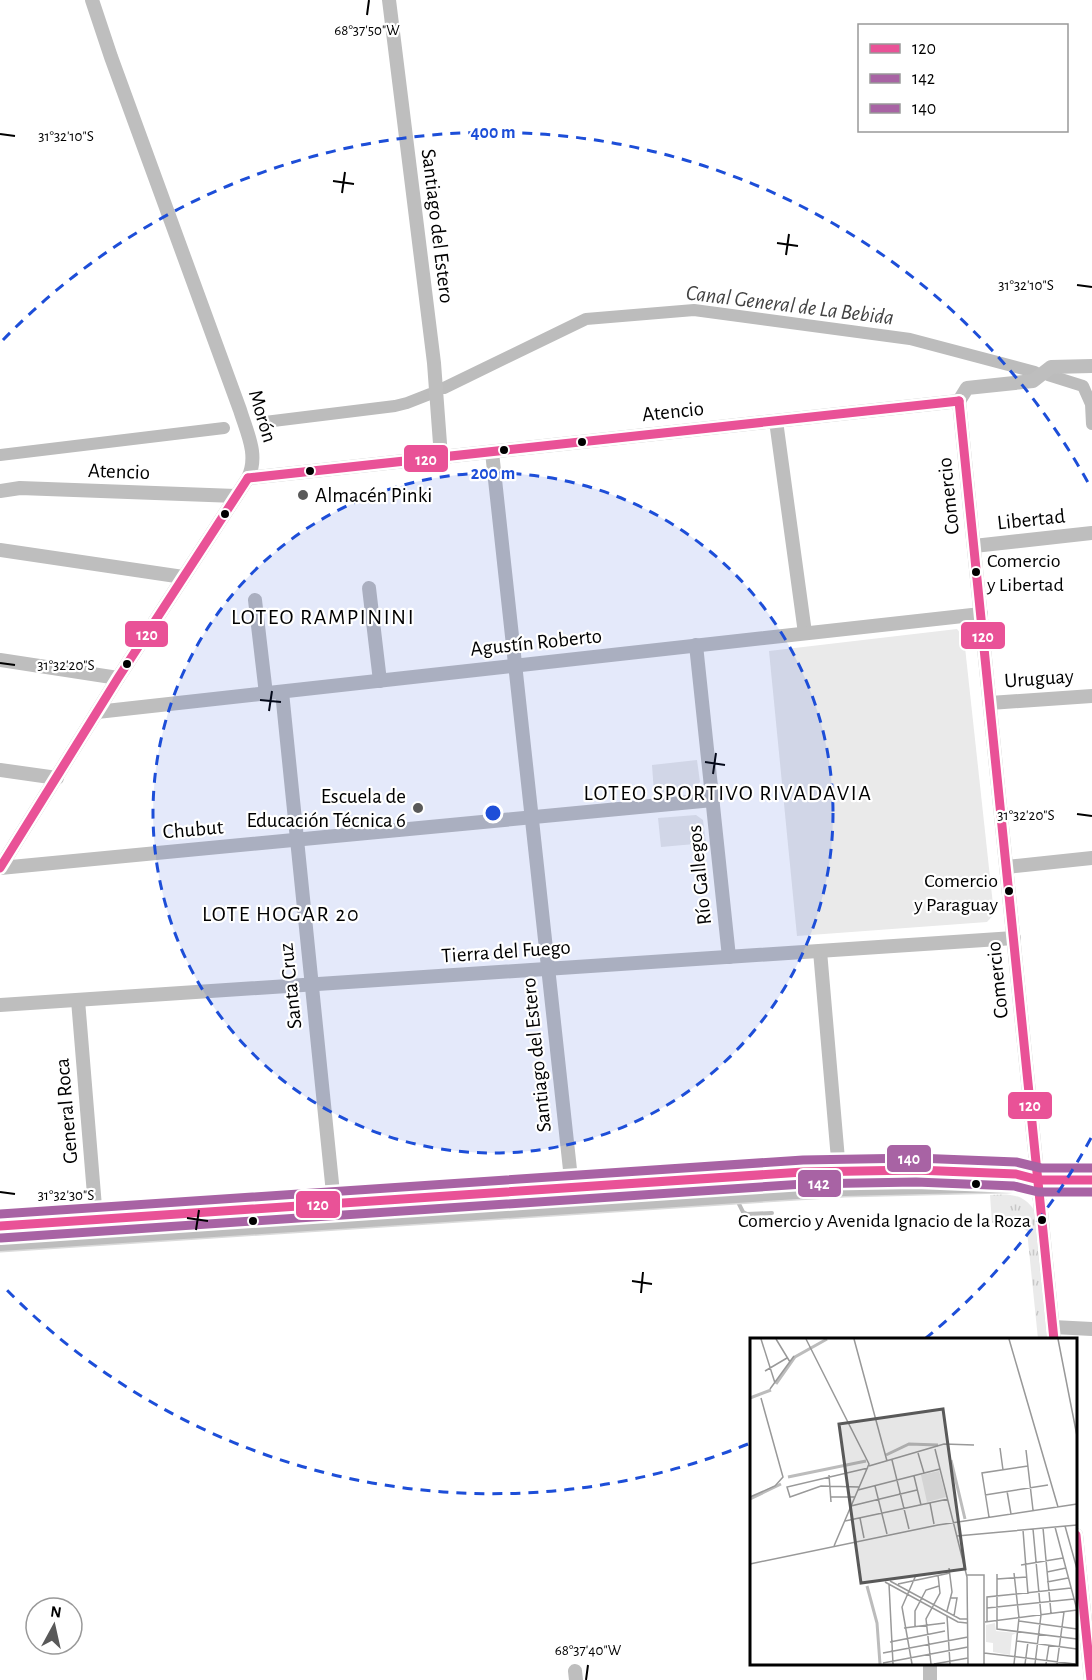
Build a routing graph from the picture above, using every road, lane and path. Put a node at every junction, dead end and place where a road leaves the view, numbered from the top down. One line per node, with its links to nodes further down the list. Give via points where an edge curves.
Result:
1 (92, 0): 8 (street, Morón, via 240,411 254,456)
2 (389, 0): 7 (street, Santiago del Estero, via 434,363)
3 (1092, 366): 4 (street, Atencio, via 1051,367 1033,381 967,388)
4 (959, 401): 5 (street, Atencio); 12 (street, Comercio)
5 (776, 421): 6 (street, Atencio); 18 (street)
6 (492, 452): 7 (street, Atencio); 21 (street, Santiago del Estero)
7 (441, 457): 8 (street, Atencio)
8 (248, 478): 10 (street, Morón)
9 (0, 491): 10 (street, Atencio, via 20,488)
10 (236, 496): 14 (street, Morón)
11 (1092, 533): 12 (street, Libertad)
12 (974, 546): 17 (street, Comercio)
13 (0, 550): 14 (street)
14 (183, 577): 22 (street, Morón)
15 (369, 588): 23 (street)
16 (255, 600): 25 (street)
17 (981, 614): 18 (street, Agustín Roberto); 27 (street, Comercio)
18 (805, 633): 19 (street, Agustín Roberto)
19 (696, 645): 21 (street, Agustín Roberto); 31 (street, Río Gallegos)
20 (0, 660): 22 (street)
21 (515, 666): 23 (street, Agustín Roberto); 32 (street, Santiago del Estero)
22 (118, 678): 28 (street, Morón)
23 (380, 681): 24 (street, Agustín Roberto)
24 (282, 692): 25 (street, Agustín Roberto); 33 (street, Santa Cruz)
25 (266, 693): 28 (street, Agustín Roberto)
26 (1092, 696): 27 (street, Uruguay)
27 (990, 703): 35 (street, Comercio)
28 (97, 712): 30 (street, Morón)
29 (0, 770): 30 (street)
30 (57, 778): 36 (street, Morón)
31 (713, 800): 32 (street, Chubut); 39 (street, Río Gallegos)
32 (531, 818): 33 (street, Chubut); 40 (street, Santiago del Estero)
33 (297, 840): 36 (street, Chubut); 41 (street, Santa Cruz)
34 (1092, 858): 35 (street)
35 (1007, 867): 37 (street, Comercio)
36 (0, 868)
37 (1014, 938): 38 (street, Tierra del Fuego); 45 (street, Comercio)
38 (820, 951): 39 (street, Tierra del Fuego); 44 (street)
39 (729, 957): 40 (street, Tierra del Fuego)
40 (548, 969): 41 (street, Tierra del Fuego); 47 (street, Santiago del Estero)
41 (311, 985): 42 (street, Tierra del Fuego); 48 (street, Santa Cruz)
42 (78, 1000): 43 (street, Tierra del Fuego); 49 (street, General Roca)
43 (0, 1005)
44 (838, 1171): 45 (main road, via 1016,1174); 47 (main road)
45 (1039, 1180): 46 (main road); 51 (main road, via 844,1187); 53 (street, Comercio)
46 (1092, 1180)
47 (572, 1188): 48 (main road)
48 (334, 1203): 49 (main road)
49 (96, 1219): 50 (main road)
50 (0, 1226)
51 (0, 1242)
52 (1092, 1329): 53 (street)
53 (1054, 1333)
54 (1077, 1545): 55 (street)
55 (1091, 1680)

